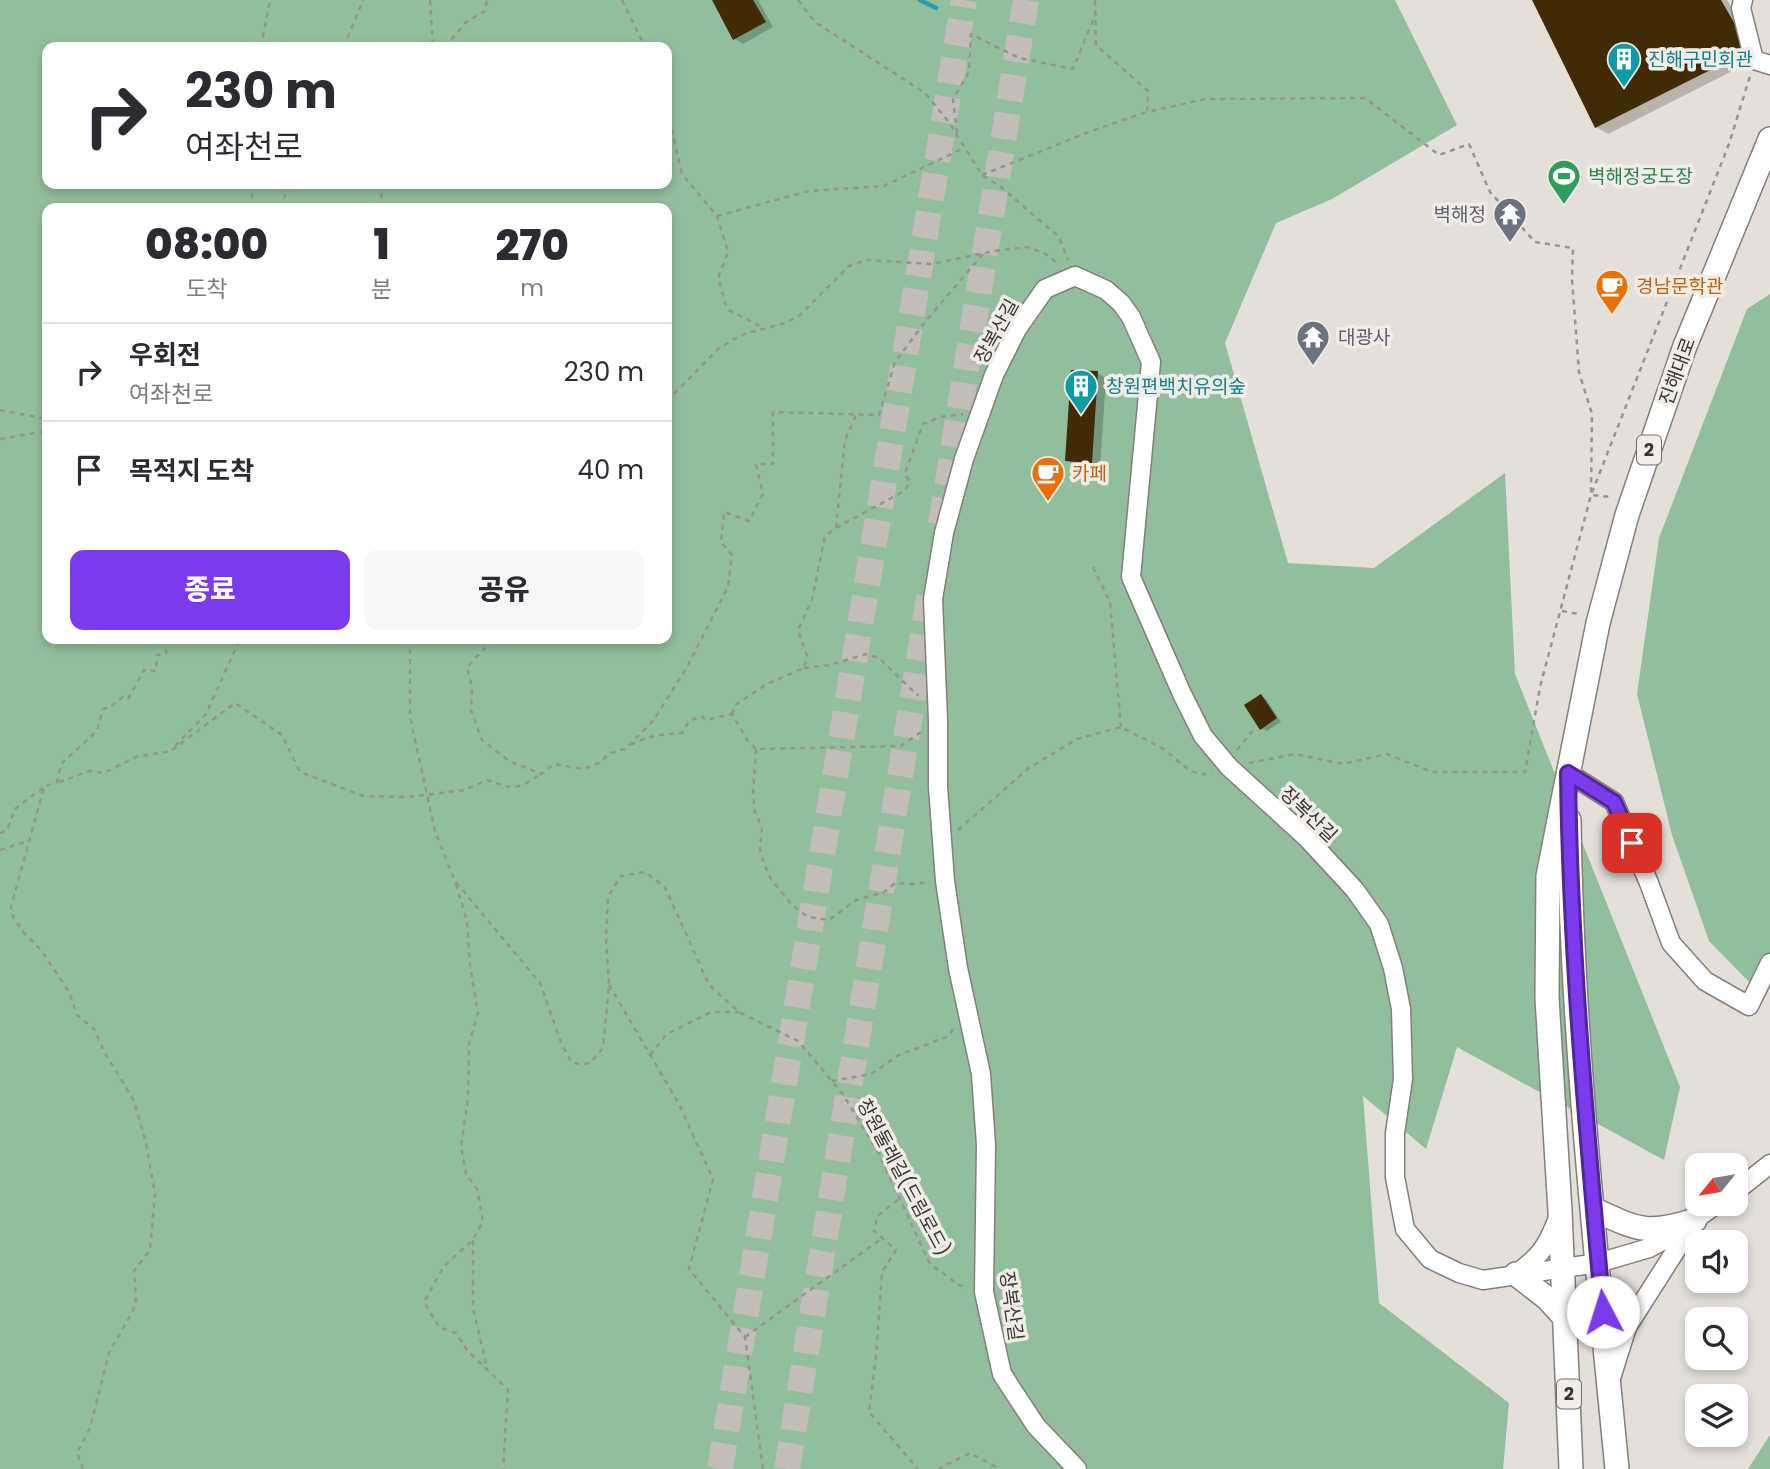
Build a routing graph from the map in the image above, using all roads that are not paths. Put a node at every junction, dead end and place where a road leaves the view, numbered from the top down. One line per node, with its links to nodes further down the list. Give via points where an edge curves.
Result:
1 (1743, 0): 2 (street, via 1741,8)
2 (1762, 63)
3 (1770, 139): 5 (main road, 진해대로 / 2)
4 (1770, 164): 5 (street)
5 (1752, 180): 6 (main road, 진해대로 / 2, via 1685,346 1632,499 1598,623)
6 (1568, 773): 7 (street, via 1614,802 1671,943 1705,981 1749,1006); 10 (main road, 2, via 1569,875); 11 (main road, 2, via 1548,876 1546,998)
7 (1770, 963)
8 (1770, 1164): 9 (street)
9 (1748, 1181)
10 (1593, 1209): 13 (main road, via 1643,1230 1667,1229); 14 (main road, 2)
11 (1560, 1211): 15 (main road, 2); 16 (street, via 1538,1258)
12 (1700, 1216): 13 (street, 장복산길)
13 (1695, 1220): 14 (street, 장복산길, via 1649,1248); 18 (street, via 1627,1327)
14 (1598, 1263): 15 (street, 장복산길); 18 (main road, 2)
15 (1563, 1269): 16 (street, 장복산길); 17 (main road, 2)
16 (1516, 1275): 17 (main road); 19 (street, 장복산길, via 1483,1280 1459,1273 1430,1259 1405,1229 1395,1177 1395,1133 1403,1079 1401,1010 1379,924 1306,837 1203,736 1131,577 1150,362 1131,317 1106,290 1075,276 1045,289 1017,329 979,412 944,533 933,599 938,787 958,968 981,1074 984,1292 1002,1374 1036,1426)
17 (1566, 1319): 20 (main road, 2)
18 (1609, 1385): 21 (main road, 2)
19 (1077, 1469)
20 (1571, 1469)
21 (1617, 1469)

